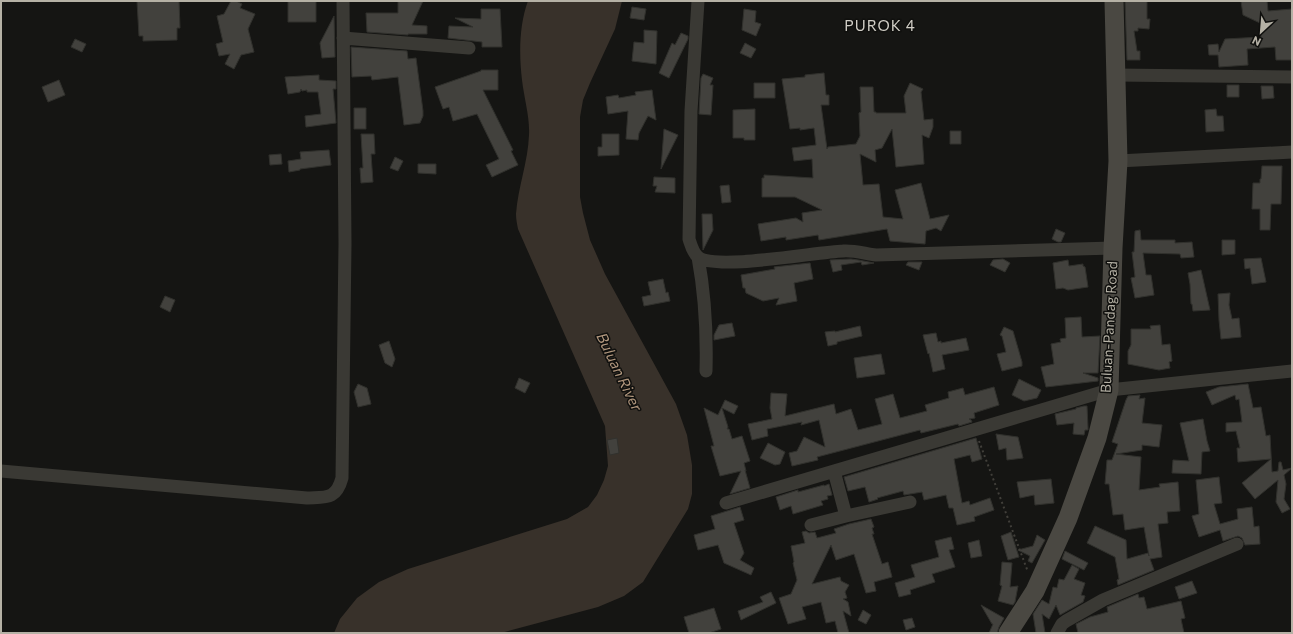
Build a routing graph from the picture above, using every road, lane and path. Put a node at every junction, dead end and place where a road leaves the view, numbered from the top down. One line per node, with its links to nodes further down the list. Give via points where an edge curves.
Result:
1 (343, 1): 4 (street)
2 (698, 1): 11 (street, via 689,238)
3 (1114, 1): 6 (main road, Buluan-Pandag Road)
4 (344, 38): 5 (street); 16 (street, via 345,244 342,478 339,489 327,497 307,498)
5 (469, 48)
6 (1115, 76): 7 (street); 9 (main road, Buluan-Pandag Road)
7 (1292, 77)
8 (1292, 152): 9 (street)
9 (1118, 160): 10 (main road, Buluan-Pandag Road)
10 (1113, 248): 11 (street, via 876,255 845,251 730,263 710,262); 14 (main road, Buluan-Pandag Road)
11 (698, 257): 12 (street, via 703,285)
12 (706, 371)
13 (1292, 371): 14 (street)
14 (1109, 390): 15 (street); 23 (main road, Buluan-Pandag Road, via 1097,438 1070,511)
15 (975, 429): 17 (street); 23 (path)
16 (1, 471)
17 (834, 471): 18 (street); 20 (street)
18 (726, 502)
19 (910, 502): 20 (street)
20 (846, 516): 21 (street)
21 (811, 525)
22 (1237, 544): 25 (street, via 1103,600 1066,621)
23 (1035, 591): 24 (main road, Buluan-Pandag Road)
24 (1008, 633)
25 (1057, 633)

